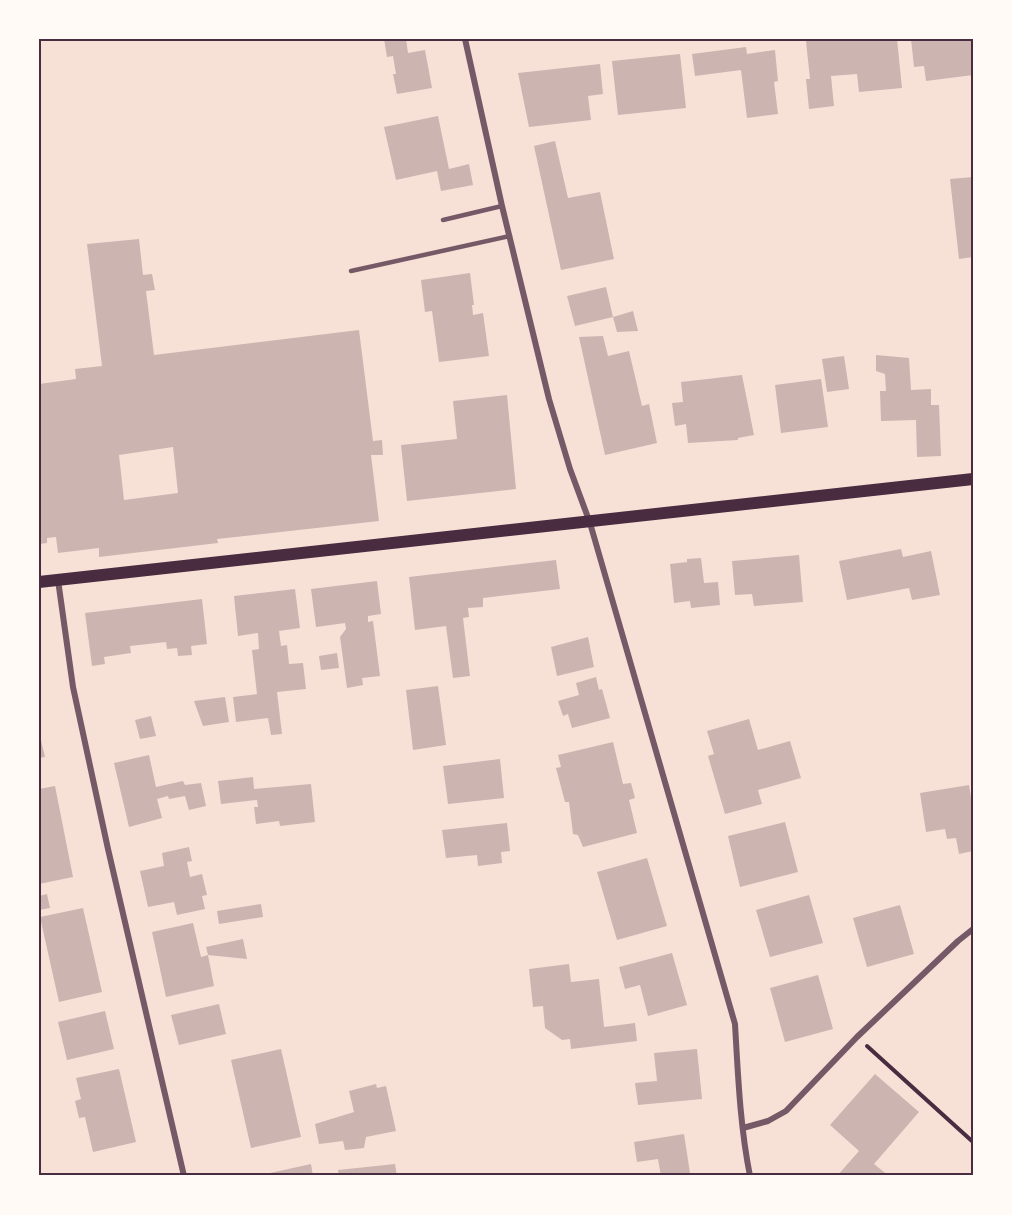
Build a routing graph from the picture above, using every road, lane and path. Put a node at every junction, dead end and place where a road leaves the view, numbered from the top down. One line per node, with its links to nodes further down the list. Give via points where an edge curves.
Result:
1 (465, 39): 2 (street)
2 (502, 206): 3 (lane); 4 (street)
3 (443, 220)
4 (510, 236): 5 (lane); 7 (street, via 557,431)
5 (351, 272)
6 (973, 480): 7 (main road)
7 (590, 523): 8 (main road); 12 (street, via 735,1024)
8 (58, 580): 9 (main road); 14 (street, via 76,698)
9 (39, 582)
10 (973, 929): 11 (street)
11 (857, 1037): 12 (street, via 786,1111); 13 (path)
12 (743, 1128): 15 (street)
13 (973, 1142)
14 (184, 1176)
15 (750, 1176)

